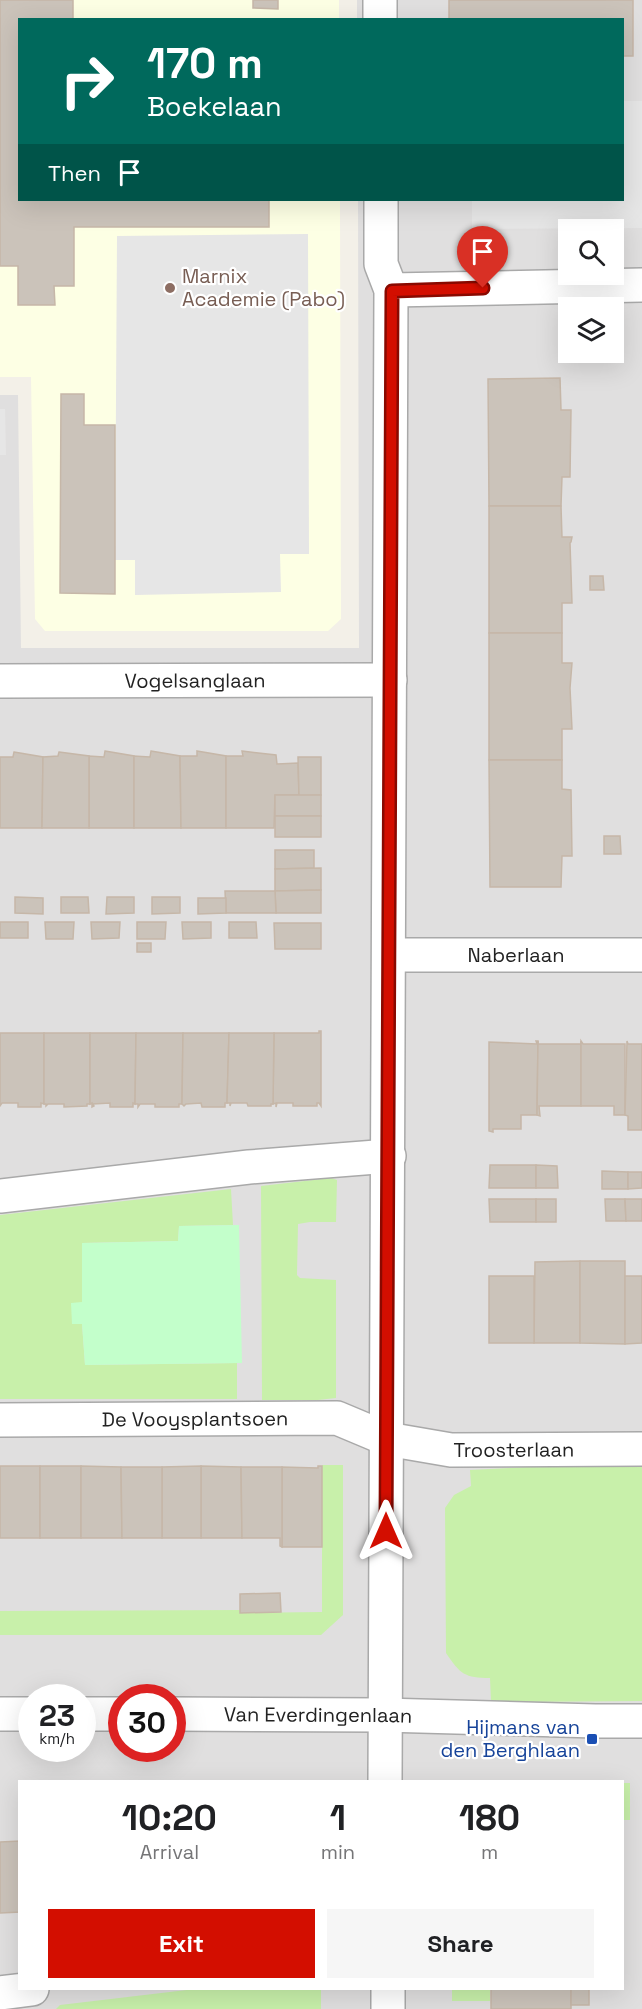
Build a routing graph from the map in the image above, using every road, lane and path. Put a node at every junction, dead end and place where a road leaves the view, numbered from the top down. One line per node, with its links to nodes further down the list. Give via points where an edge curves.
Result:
1 (380, 0): 2 (street)
2 (380, 18)
3 (381, 201): 5 (street, via 381,264)
4 (642, 285): 5 (street)
5 (392, 291): 6 (street)
6 (390, 680): 7 (street, Vogelsanglaan); 8 (street)
7 (0, 681)
8 (390, 955): 9 (street, Naberlaan); 10 (street)
9 (642, 955)
10 (389, 1156): 11 (street, via 249,1167); 13 (street)
11 (0, 1196)
12 (0, 1420): 13 (street, De Vooysplantsoen, via 337,1418)
13 (387, 1439): 14 (street, Troosterlaan, via 451,1450); 18 (street)
14 (642, 1449)
15 (0, 1714): 16 (street)
16 (18, 1714)
17 (186, 1714): 18 (street, Van Everdingenlaan)
18 (384, 1715): 19 (street, Van Everdingenlaan); 20 (street)
19 (642, 1721)
20 (385, 1780)
21 (24, 1990): 23 (street)
22 (388, 1990): 24 (street)
23 (0, 1993)
24 (388, 2009)

